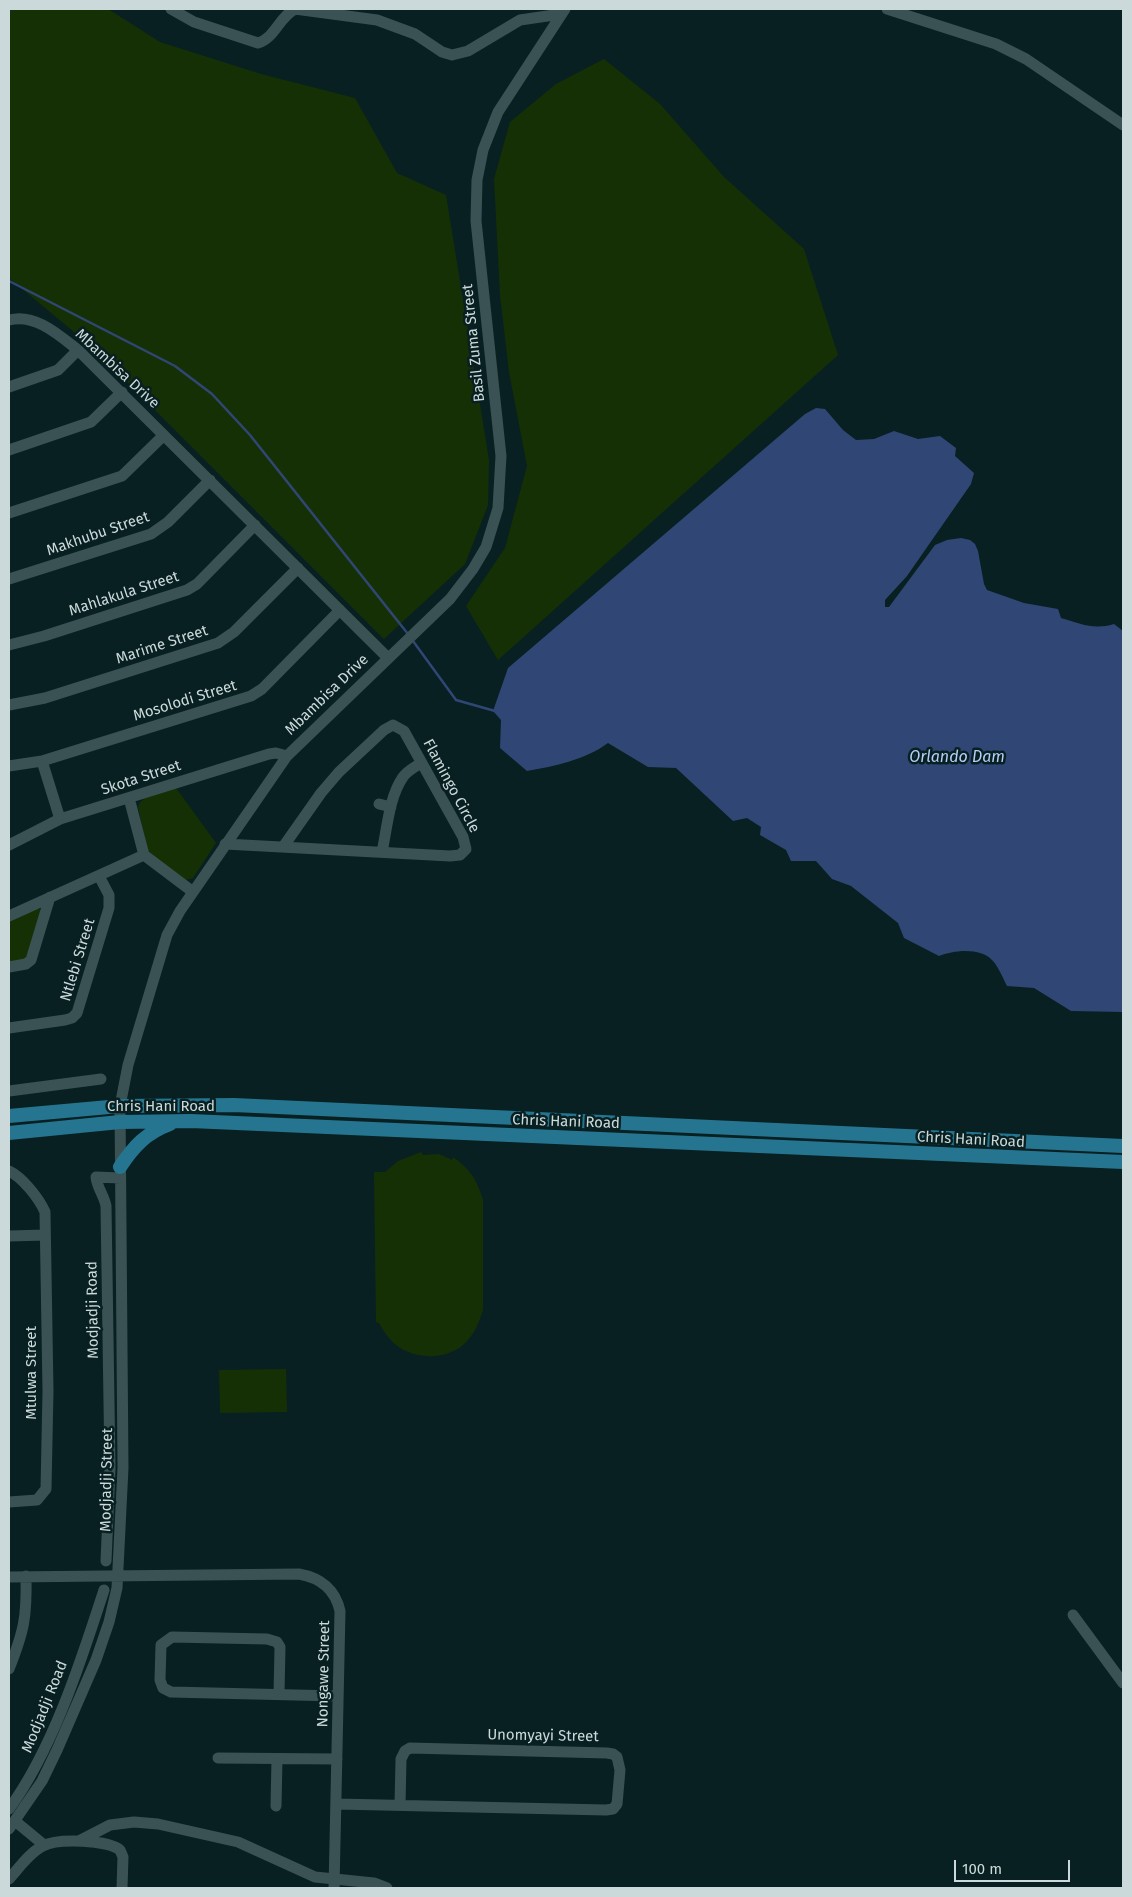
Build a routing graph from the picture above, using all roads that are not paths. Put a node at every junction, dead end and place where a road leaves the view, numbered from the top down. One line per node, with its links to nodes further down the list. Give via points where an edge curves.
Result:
1 (171, 9): 3 (street, via 194,22 258,43 267,39 295,9 364,18 415,34 452,55 468,51 520,20)
2 (885, 9): 4 (street, via 1011,50)
3 (563, 12): 18 (street, Basil Zuma Street, via 498,112 482,150 477,180 476,221 501,456 501,488 492,529 480,559 450,599)
4 (1123, 125)
5 (9, 319): 6 (street, Mbambisa Drive, via 37,322)
6 (78, 350): 7 (street, via 58,370); 8 (street, Mbambisa Drive)
7 (9, 387)
8 (122, 392): 9 (street, Mbambisa Drive); 10 (street, via 91,422)
9 (164, 435): 11 (street, Mbambisa Drive); 12 (street, via 122,476)
10 (9, 450)
11 (210, 480): 13 (street, Mbambisa Drive); 15 (street, Makhubu Street, via 168,522 151,534)
12 (9, 513)
13 (255, 525): 14 (street, Mbambisa Drive); 17 (street, Mahlakula Street, via 197,584 187,590)
14 (298, 568): 16 (street, Mbambisa Drive); 19 (street, Marime Street, via 234,632 218,643 45,698)
15 (9, 579)
16 (340, 610): 18 (street, Mbambisa Drive); 21 (street, Mosolodi Street, via 257,693)
17 (9, 645)
18 (388, 658): 20 (street, Mbambisa Drive)
19 (9, 705)
20 (287, 756): 24 (street, Skota Street, via 269,754); 28 (street, Mbambisa Drive)
21 (42, 761): 23 (street, Mosolodi Street); 27 (street)
22 (421, 763): 26 (street, via 402,778); 30 (street, Flamingo Circle, via 404,731 396,725 389,726 321,793); 31 (street, Flamingo Circle, via 463,838 465,851 456,856)
23 (9, 766)
24 (129, 798): 27 (street, Skota Street); 32 (street)
25 (379, 804): 26 (street)
26 (391, 807): 31 (street)
27 (60, 819): 29 (street, Skota Street)
28 (225, 844): 30 (street, Flamingo Circle); 34 (street, Mbambisa Drive)
29 (9, 845)
30 (283, 847): 31 (street, Flamingo Circle)
31 (382, 852)
32 (144, 855): 33 (street); 34 (street)
33 (99, 876): 35 (street); 38 (street, Ntlebi Street, via 109,895 109,908 77,1013 65,1020)
34 (193, 892): 41 (street, Mbambisa Drive, via 167,935 128,1065)
35 (50, 896): 36 (street); 37 (street, via 31,960)
36 (9, 916)
37 (9, 967)
38 (9, 1028)
39 (101, 1079): 40 (street)
40 (9, 1091)
41 (120, 1106): 42 (main road, Chris Hani Road); 43 (street, Modjadji Street); 46 (main road, Chris Hani Road, via 234,1105)
42 (9, 1116)
43 (120, 1122): 44 (main road, Chris Hani Road); 45 (main road, Chris Hani Road); 51 (street, Modjadji Street)
44 (178, 1122): 48 (main road, Chris Hani Road); 51 (main road, via 148,1135 132,1149)
45 (9, 1133)
46 (1047, 1141): 47 (main road, Chris Hani Road); 48 (main road)
47 (1123, 1146)
48 (1047, 1160): 49 (main road, Chris Hani Road)
49 (1123, 1162)
50 (9, 1171): 52 (street, Mtulwa Street, via 43,1208)
51 (120, 1172): 54 (street, Modjadji Road, via 96,1177 106,1206); 55 (street, Modjadji Street)
52 (45, 1235): 53 (street); 56 (street, Mtulwa Street, via 47,1483 42,1496 30,1501)
53 (9, 1236)
54 (110, 1468): 55 (street); 57 (street, Modjadji Road)
55 (123, 1468): 59 (street, Modjadji Street)
56 (9, 1502)
57 (106, 1560)
58 (26, 1576): 59 (street, Nongawe Street); 60 (street, Nongawe Street); 64 (street, via 27,1611)
59 (119, 1576): 65 (street, Modjadji Street); 69 (street, Nongawe Street, via 299,1574 320,1580 335,1595 340,1611)
60 (9, 1577)
61 (104, 1590): 63 (street, Modjadji Road)
62 (1073, 1615): 67 (street)
63 (88, 1639): 65 (street); 76 (street, Modjadji Road, via 41,1758)
64 (14, 1643): 66 (street)
65 (101, 1645): 77 (street, Modjadji Street, via 58,1750 42,1781)
66 (9, 1669)
67 (1123, 1683)
68 (279, 1694): 68 (street, via 166,1690 160,1680 161,1645 172,1637 277,1642 280,1647); 69 (street)
69 (338, 1696): 72 (street, Nongawe Street)
70 (218, 1758): 71 (street)
71 (277, 1758): 72 (street); 75 (street)
72 (337, 1759): 73 (street, Nongawe Street)
73 (337, 1804): 74 (street, Unomyayi Street); 81 (street, Nongawe Street)
74 (400, 1805): 74 (street, Unomyayi Street, via 613,1809 617,1804 619,1762 613,1754 607,1753 410,1748 405,1750 401,1759)
75 (276, 1806)
76 (9, 1809)
77 (12, 1825): 79 (street)
78 (79, 1841): 79 (street); 81 (street, via 110,1825 158,1824 238,1842); 82 (street, via 118,1848 123,1857)
79 (44, 1845): 80 (street)
80 (11, 1873)
81 (334, 1884): 83 (street, via 374,1883)
82 (122, 1888)
83 (387, 1888)

